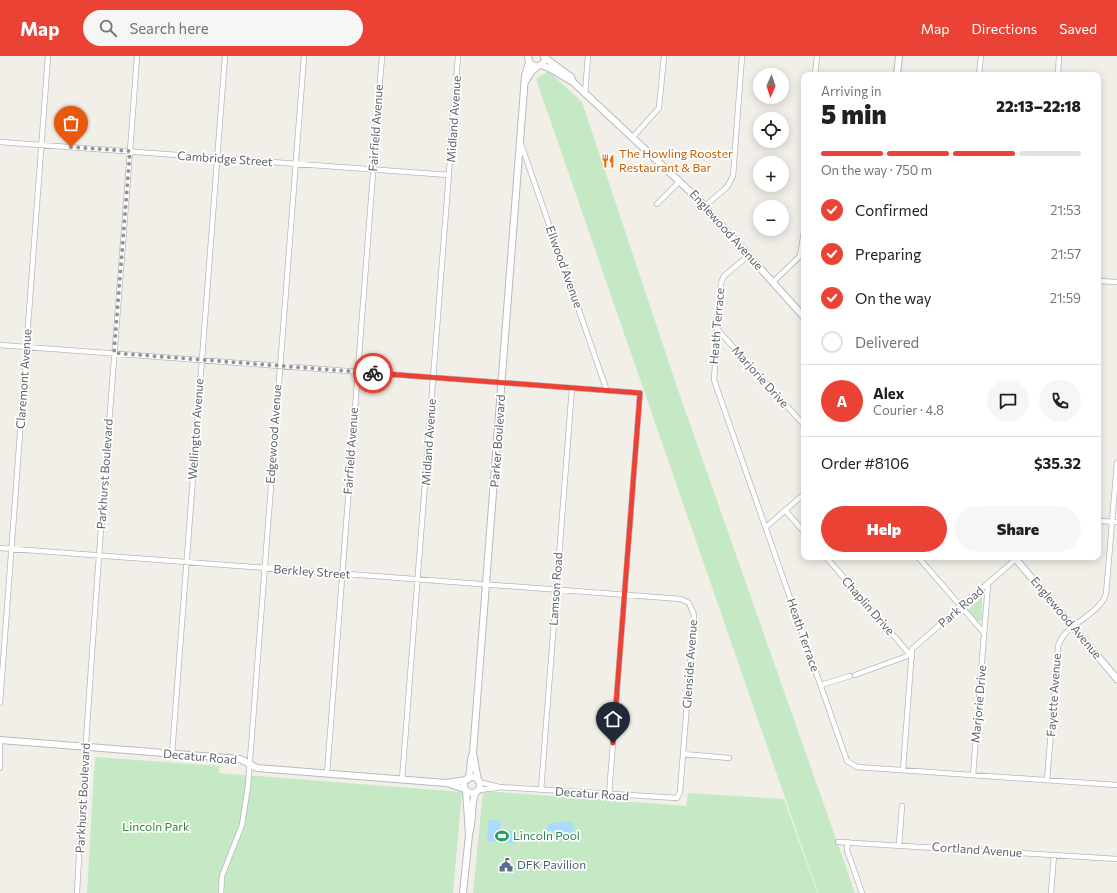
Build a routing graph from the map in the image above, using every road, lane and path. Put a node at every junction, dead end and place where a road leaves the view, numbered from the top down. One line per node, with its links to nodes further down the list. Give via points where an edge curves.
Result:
1 (48, 56): 26 (street, Claremont Avenue)
2 (137, 56): 28 (street, Parkhurst Boulevard)
3 (225, 56): 29 (street, Wellington Avenue)
4 (304, 56): 30 (street, Edgewood Avenue)
5 (382, 56): 31 (street, Fairfield Avenue)
6 (458, 56): 32 (street, Midland Avenue)
7 (588, 56): 23 (street)
8 (664, 56): 24 (street, via 659,108)
9 (742, 56): 35 (street, via 733,176 727,187)
10 (817, 56): 17 (street)
11 (899, 56): 18 (street)
12 (981, 56): 19 (street)
13 (1059, 56): 20 (street)
14 (544, 57): 16 (street, Englewood Avenue); 22 (street, Englewood Avenue, via 568,75)
15 (528, 58): 16 (street, Englewood Avenue, via 533,66); 21 (street, Parker Boulevard)
16 (540, 65): 21 (street, via 532,71); 22 (street, Englewood Avenue)
17 (815, 72)
18 (897, 72)
19 (979, 72)
20 (1058, 72)
21 (526, 82): 27 (street, Parker Boulevard)
22 (573, 82): 23 (street, Englewood Avenue)
23 (585, 93): 24 (street, Englewood Avenue)
24 (632, 138): 33 (street, Englewood Avenue)
25 (0, 142): 26 (street, Cambridge Street)
26 (41, 144): 28 (street, Cambridge Street); 44 (street, Claremont Avenue)
27 (520, 144): 50 (street, Parker Boulevard); 52 (street, Ellwood Avenue)
28 (130, 151): 29 (street, Cambridge Street); 45 (street, Parkhurst Boulevard)
29 (217, 158): 30 (street, Cambridge Street); 46 (street, Wellington Avenue)
30 (295, 164): 31 (street, Cambridge Street); 47 (street, Edgewood Avenue)
31 (373, 170): 32 (street, Cambridge Street); 48 (street, Fairfield Avenue)
32 (449, 175): 49 (street, Midland Avenue)
33 (680, 181): 34 (street); 35 (street, Englewood Avenue)
34 (657, 204)
35 (705, 206): 37 (street, Englewood Avenue)
36 (801, 250): 39 (street, via 800,256)
37 (748, 256): 39 (street, Englewood Avenue); 42 (street, Heath Terrace, via 722,279)
38 (1101, 281): 40 (street)
39 (773, 282): 41 (street, Englewood Avenue)
40 (1117, 282)
41 (801, 314)
42 (717, 329): 53 (street, Marjorie Drive); 59 (street, Heath Terrace, via 714,380)
43 (0, 345): 44 (street)
44 (27, 347): 45 (street); 62 (street, Claremont Avenue)
45 (114, 353): 46 (street); 63 (street, Parkhurst Boulevard)
46 (202, 360): 47 (street); 68 (street, Wellington Avenue)
47 (280, 366): 48 (street); 69 (street, Edgewood Avenue)
48 (357, 372): 49 (street); 70 (street, Fairfield Avenue)
49 (434, 378): 50 (street); 71 (street, Midland Avenue)
50 (502, 383): 51 (street); 72 (street, Parker Boulevard)
51 (572, 388): 52 (street); 74 (street, Lamson Road)
52 (607, 391): 75 (street, via 640,393)
53 (801, 422)
54 (1117, 463): 58 (street, Fayette Avenue)
55 (801, 497): 56 (street)
56 (785, 510): 59 (street); 60 (street)
57 (1101, 521): 58 (street)
58 (1115, 522): 77 (street, Fayette Avenue, via 1104,600)
59 (766, 527): 81 (street, Heath Terrace)
60 (801, 529)
61 (0, 548): 62 (street, Berkley Street)
62 (11, 549): 63 (street, Berkley Street); 82 (street, Claremont Avenue)
63 (99, 555): 68 (street, Berkley Street); 85 (street, Parkhurst Boulevard)
64 (829, 560): 79 (street, Chaplin Drive)
65 (921, 560): 76 (street)
66 (1013, 560): 73 (street, Park Road)
67 (1017, 560): 77 (street, Englewood Avenue)
68 (186, 562): 69 (street, Berkley Street); 87 (street, Wellington Avenue)
69 (264, 568): 70 (street, Berkley Street); 90 (street, Edgewood Avenue)
70 (342, 574): 71 (street, Berkley Street); 93 (street, Fairfield Avenue)
71 (419, 580): 72 (street, Berkley Street); 95 (street, Midland Avenue)
72 (486, 584): 74 (street, Berkley Street); 86 (street, Parker Boulevard)
73 (988, 584): 76 (street, Park Road); 78 (street, Marjorie Drive)
74 (556, 590): 75 (street, Berkley Street); 103 (street, Lamson Road)
75 (624, 594): 88 (street, Glenside Avenue, via 681,599 686,600 692,607 694,615); 106 (street)
76 (961, 607): 78 (street); 79 (street, Park Road, via 912,649)
77 (1074, 627): 80 (street, Englewood Avenue); 97 (street, Fayette Avenue, via 1062,637 1058,646)
78 (984, 633): 94 (street, Marjorie Drive)
79 (911, 656): 81 (street); 92 (street)
80 (1117, 679)
81 (821, 685): 92 (street, Heath Terrace, via 850,764 857,767)
82 (0, 703)
83 (0, 740): 85 (street, Decatur Road)
84 (0, 744): 91 (street)
85 (85, 747): 87 (street, Decatur Road); 114 (street, Parkhurst Boulevard)
86 (473, 753): 96 (street, Parker Boulevard); 98 (street, Parker Boulevard)
87 (172, 754): 90 (street, Decatur Road, via 240,759)
88 (683, 754): 89 (street); 105 (street, Glenside Avenue)
89 (729, 758)
90 (249, 763): 93 (street, Decatur Road, via 257,768); 115 (street, Edgewood Avenue, via 244,816 223,870)
91 (0, 768)
92 (903, 770): 94 (street, Heath Terrace)
93 (327, 774): 95 (street, Decatur Road)
94 (973, 775): 97 (street, Heath Terrace)
95 (402, 780): 99 (street, Decatur Road)
96 (467, 780): 98 (street, via 472,778); 99 (street, Decatur Road); 102 (street, Parker Boulevard)
97 (1048, 780): 100 (street, Heath Terrace)
98 (478, 781): 101 (street, Decatur Road); 104 (street, Parker Boulevard)
99 (446, 783): 102 (street, Decatur Road)
100 (1117, 785)
101 (499, 787): 103 (street, Decatur Road); 104 (street, Decatur Road)
102 (466, 790): 104 (street, via 470,793); 108 (street, Parker Boulevard)
103 (541, 790): 106 (street, Decatur Road)
104 (477, 791): 108 (street, Parker Boulevard, via 473,799)
105 (680, 792): 106 (street, Decatur Road, via 674,799)
106 (609, 795)
107 (902, 806): 111 (street)
108 (469, 835): 116 (street, Parker Boulevard)
109 (838, 842): 110 (street, Cortland Avenue)
110 (848, 842): 111 (street, Cortland Avenue); 117 (street, via 847,850)
111 (899, 845): 112 (street, Cortland Avenue)
112 (1054, 855): 113 (street, Cortland Avenue); 118 (street)
113 (1117, 859)
114 (77, 893)
115 (221, 893)
116 (463, 893)
117 (862, 893)
118 (1051, 893)

